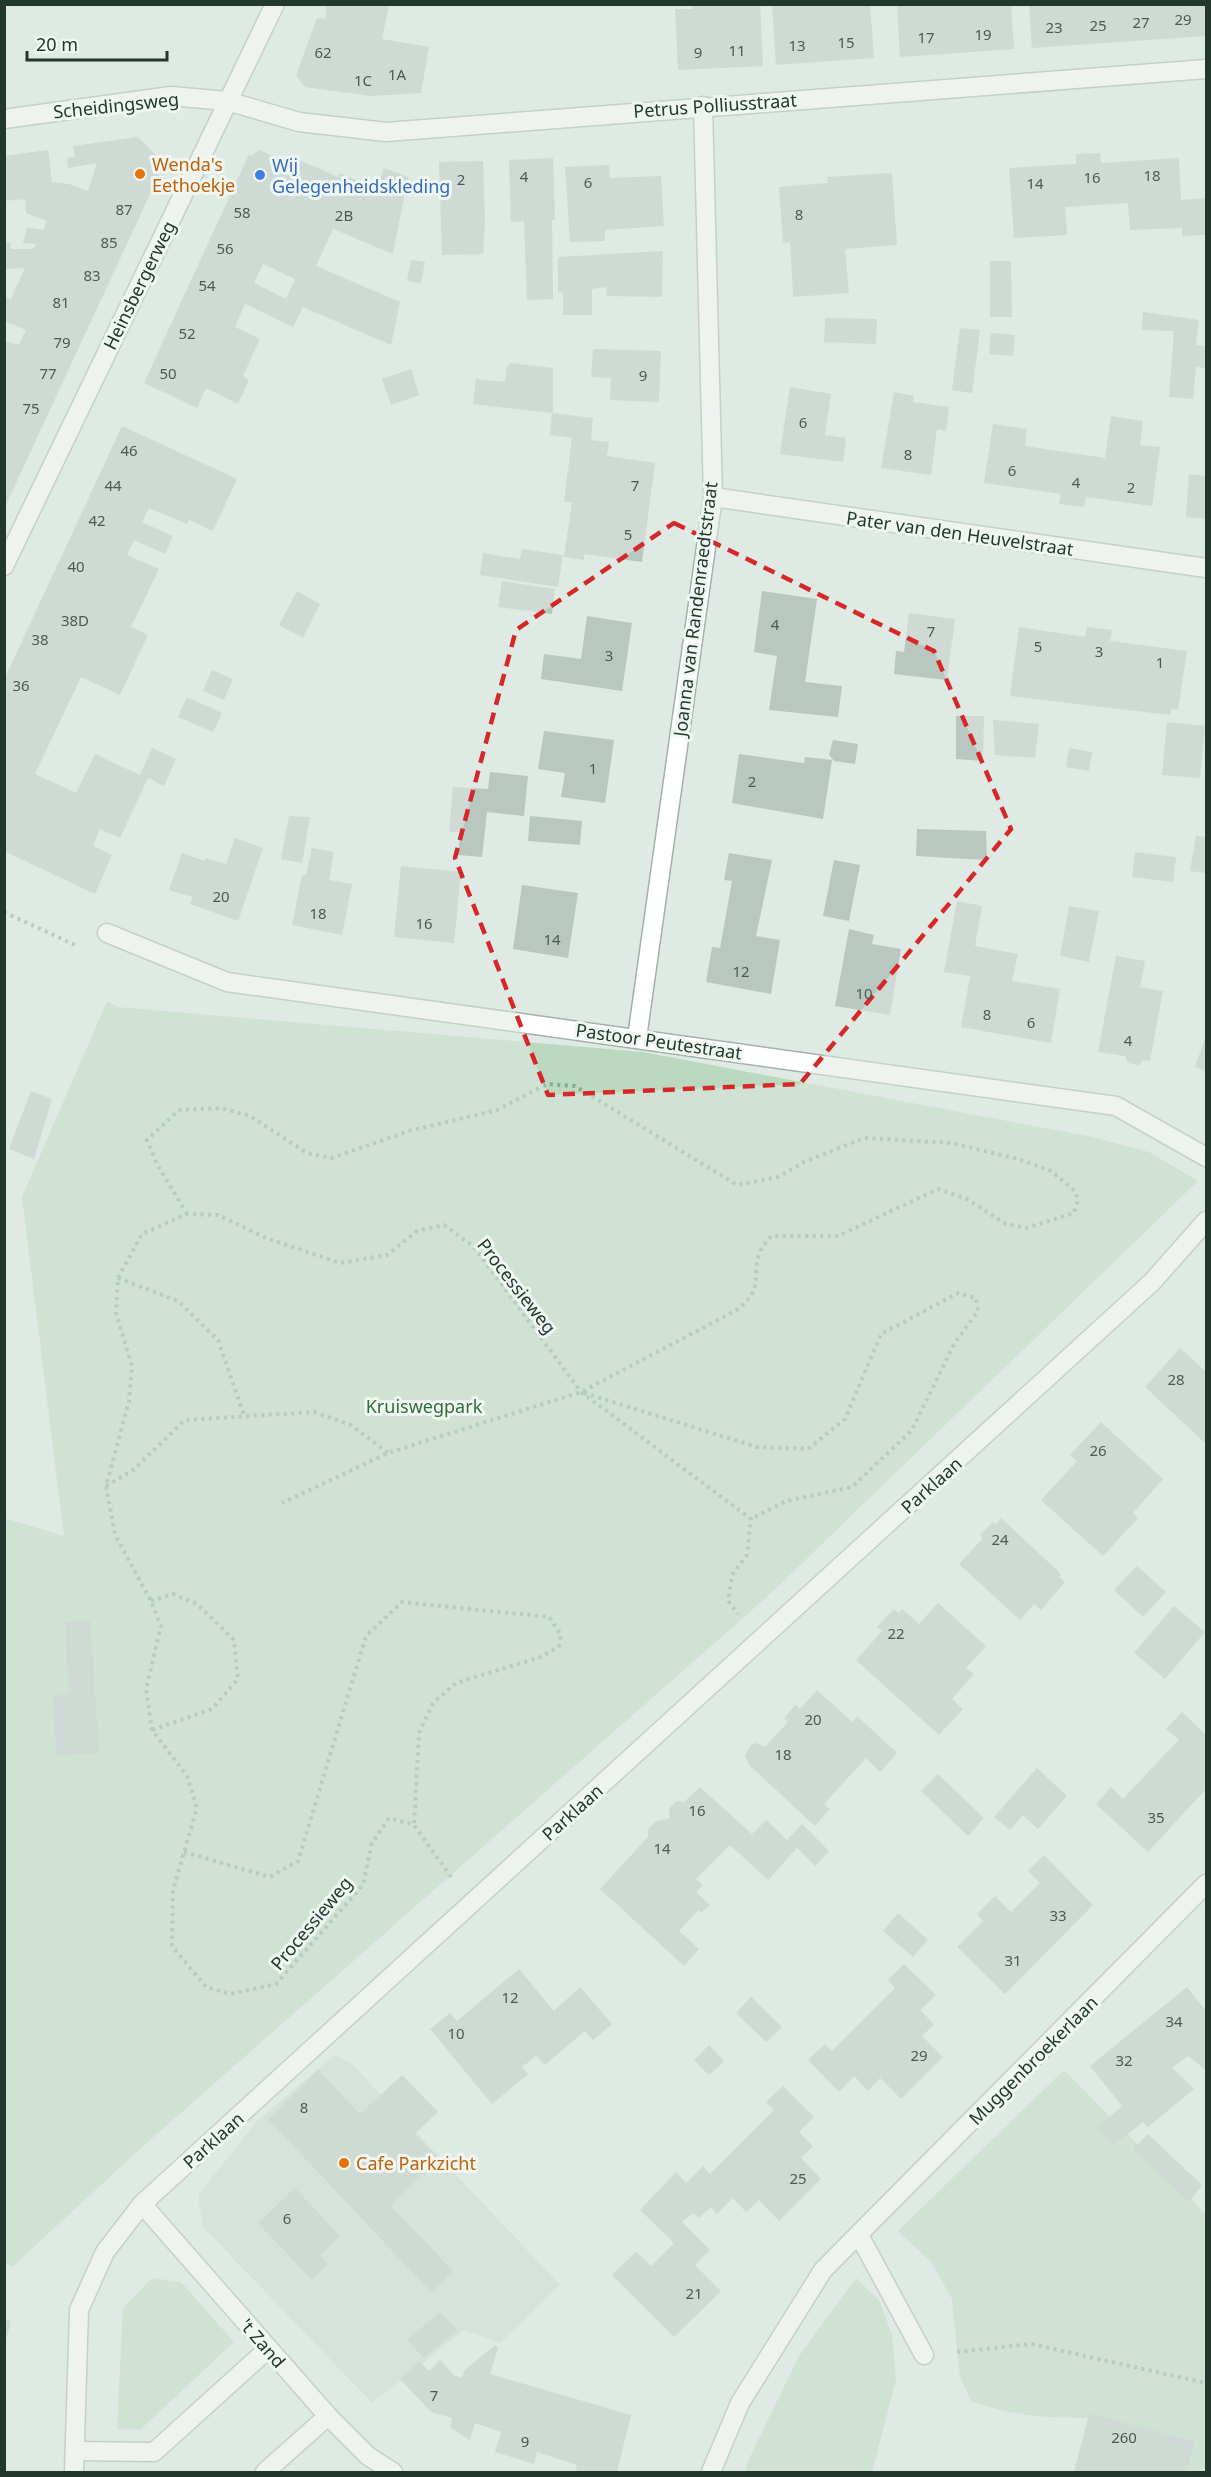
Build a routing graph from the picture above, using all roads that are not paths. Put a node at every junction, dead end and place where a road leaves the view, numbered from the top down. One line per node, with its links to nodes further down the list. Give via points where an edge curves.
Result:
1 (275, 4): 3 (street, Heinsbergerweg)
2 (1206, 69): 4 (street, Petrus Polliusstraat)
3 (227, 101): 4 (street, Petrus Polliusstraat, via 299,122 386,132); 5 (street, Scheidingsweg, via 171,96); 7 (street, Heinsbergerweg)
4 (703, 106): 6 (street, Joanna van Randenraedtstraat)
5 (4, 119)
6 (713, 497): 8 (street, Pater van den Heuvelstraat); 10 (street, Joanna van Randenraedtstraat)
7 (4, 566)
8 (1206, 568)
9 (107, 933): 10 (street, Pastoor Peutestraat, via 227,982)
10 (637, 1038): 11 (street, Pastoor Peutestraat, via 1116,1106)
11 (1206, 1157)
12 (1206, 1221): 14 (street, Parklaan, via 1152,1282)
13 (1206, 1884): 15 (street, Muggenbroekerlaan)
14 (142, 2204): 16 (street, 't Zand); 19 (street, Parklaan, via 105,2252 79,2310)
15 (859, 2235): 17 (street); 23 (street, Muggenbroekerlaan, via 823,2270 740,2403)
16 (268, 2349): 18 (street, 't Zand); 19 (street, via 154,2452)
17 (924, 2355)
18 (328, 2416): 21 (street); 22 (street, 't Zand, via 368,2456)
19 (75, 2451): 20 (street, Parklaan)
20 (74, 2472)
21 (265, 2472)
22 (393, 2472)
23 (711, 2472)

